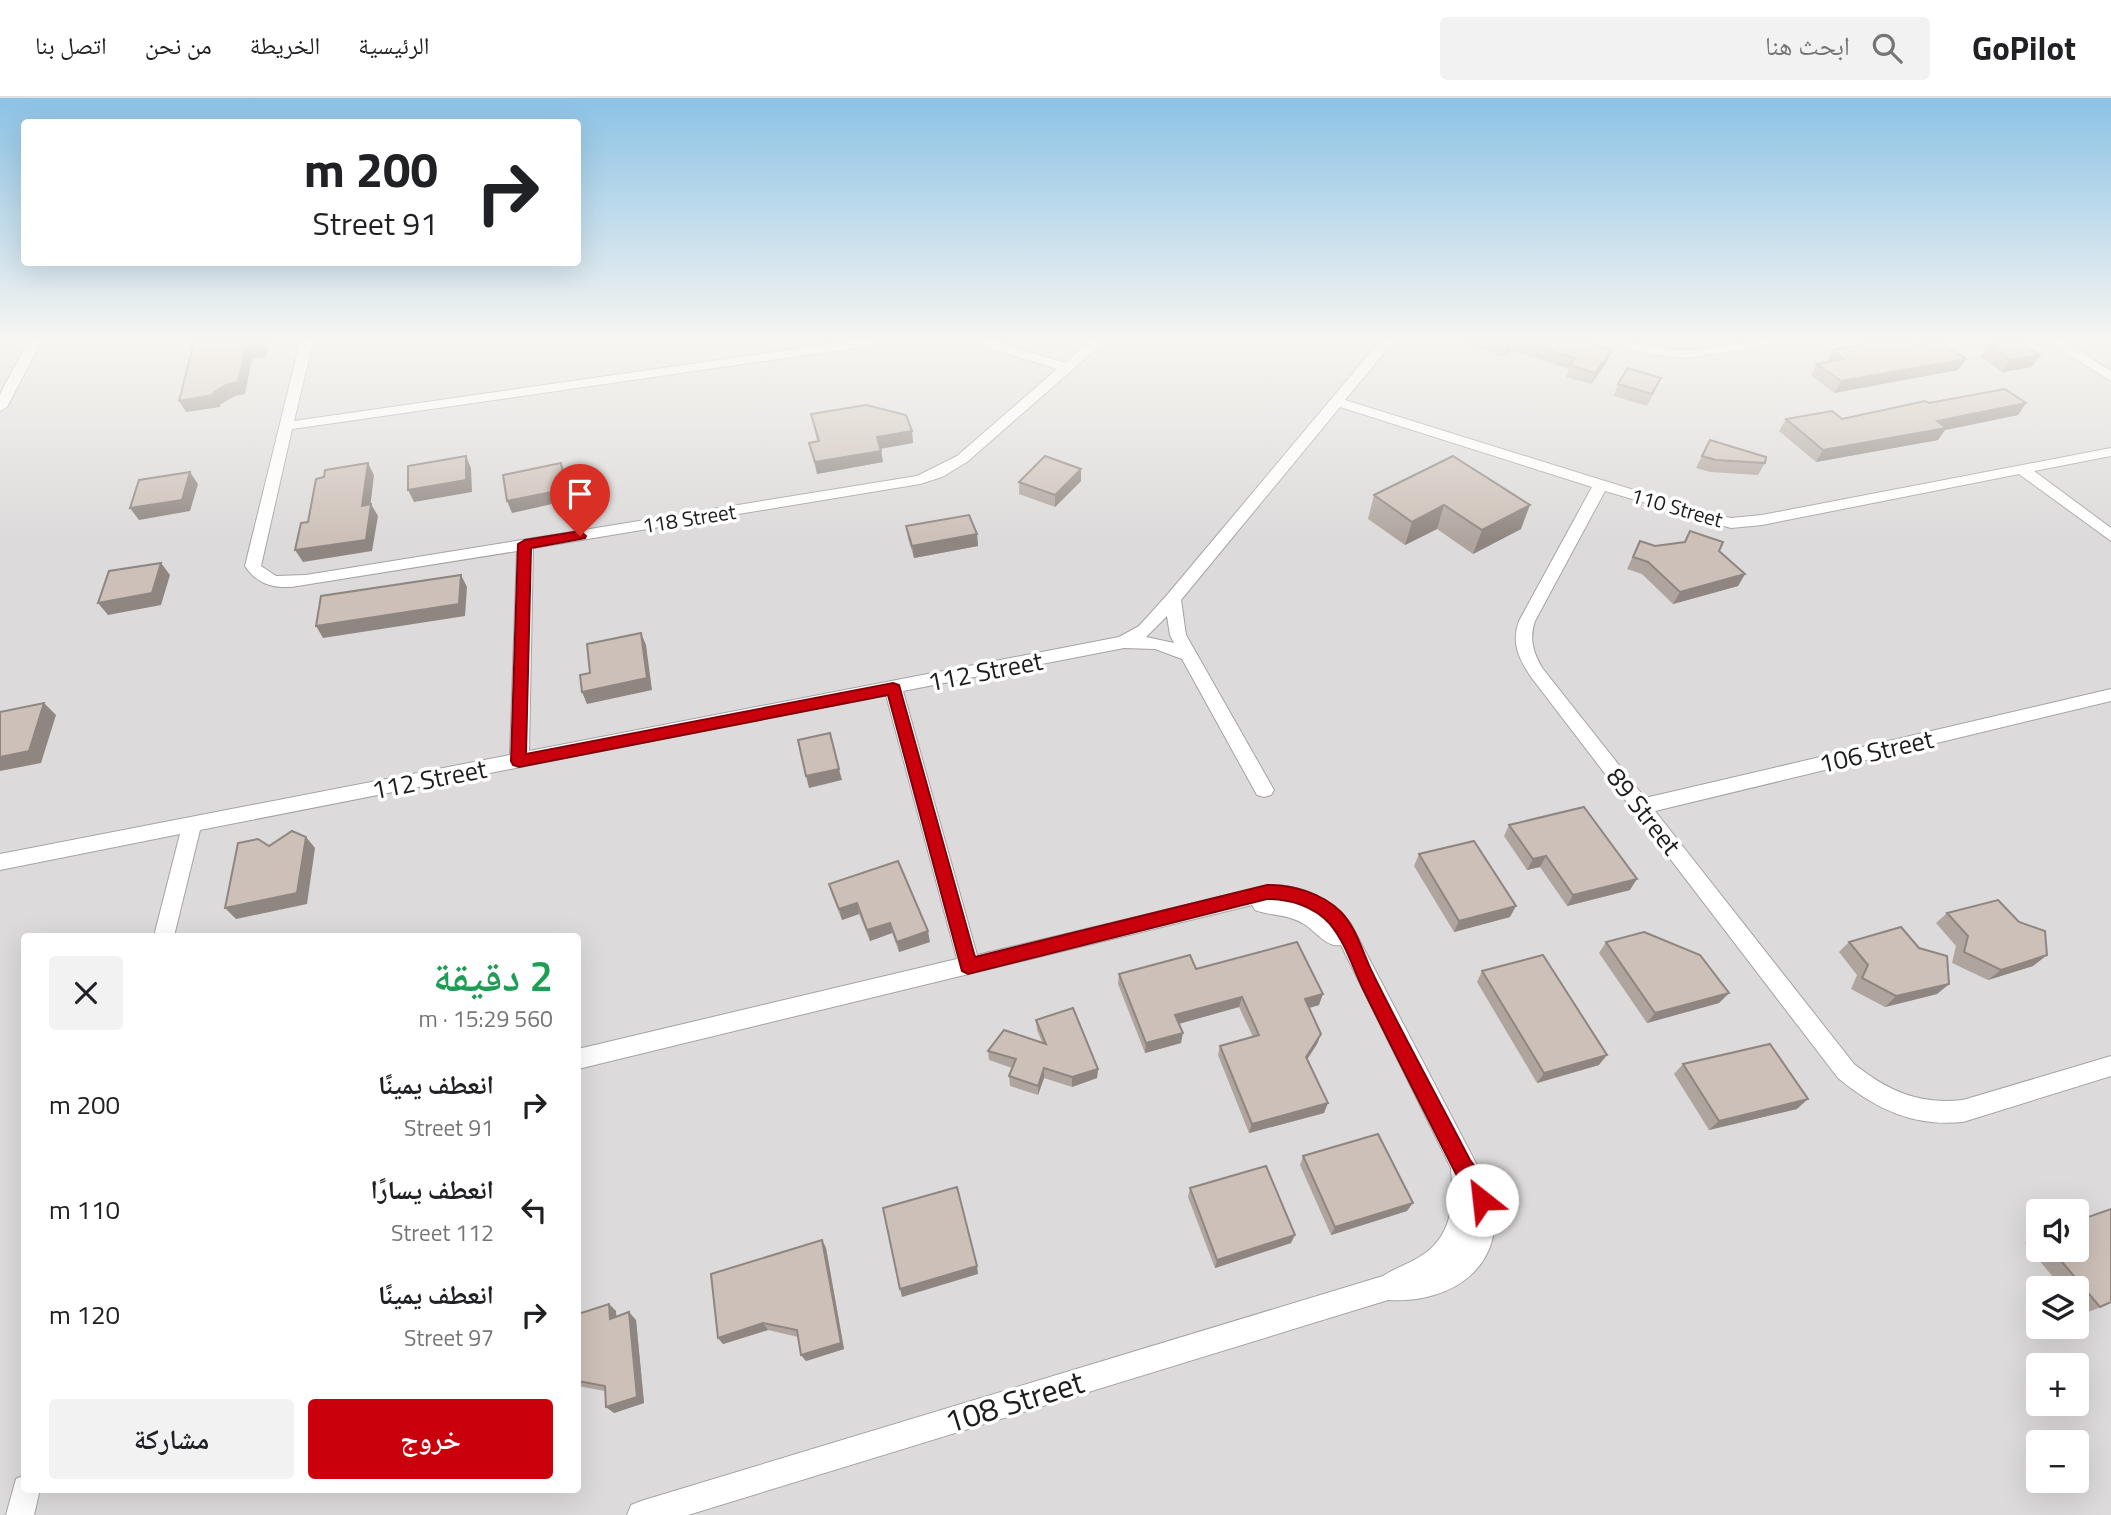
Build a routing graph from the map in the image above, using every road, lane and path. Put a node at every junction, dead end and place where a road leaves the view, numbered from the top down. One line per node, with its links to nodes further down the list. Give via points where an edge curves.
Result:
1 (290, 408): 6 (street)
2 (410, 408): 6 (street)
3 (1021, 408): 11 (street, 118 Street, via 962,459 920,480)
4 (1329, 408): 12 (street, 112 Street)
5 (1358, 408): 9 (street, 110 Street)
6 (286, 426): 11 (street, 118 Street, via 253,566 270,581 286,583)
7 (2111, 452): 8 (street, 110 Street)
8 (2021, 470): 9 (street, 110 Street, via 1747,523 1714,520); 10 (street)
9 (1601, 485): 19 (street, 89 Street, via 1527,621 1522,639 1529,662)
10 (2111, 536)
11 (525, 544): 17 (street)
12 (1173, 599): 13 (street, 112 Street, via 1145,630); 14 (street, via 1178,635)
13 (1123, 642): 14 (street, via 1156,643); 15 (street, 112 Street)
14 (1187, 654): 18 (street)
15 (893, 688): 17 (street, 112 Street); 23 (street)
16 (2111, 695): 19 (street, 106 Street)
17 (519, 761): 20 (street, 112 Street)
18 (1264, 790)
19 (1640, 807): 25 (street, 89 Street, via 1846,1071 1892,1103 1942,1115)
20 (192, 825): 21 (street, 112 Street); 22 (street)
21 (0, 862)
22 (165, 933)
23 (968, 966): 24 (street, 108 Street); 28 (street, 108 Street, via 1241,901 1311,915 1353,953 1463,1167 1479,1188 1484,1220 1471,1257 1440,1280 1388,1287)
24 (581, 1058)
25 (2111, 1066)
26 (25, 1493): 27 (street)
27 (20, 1515)
28 (640, 1515)

